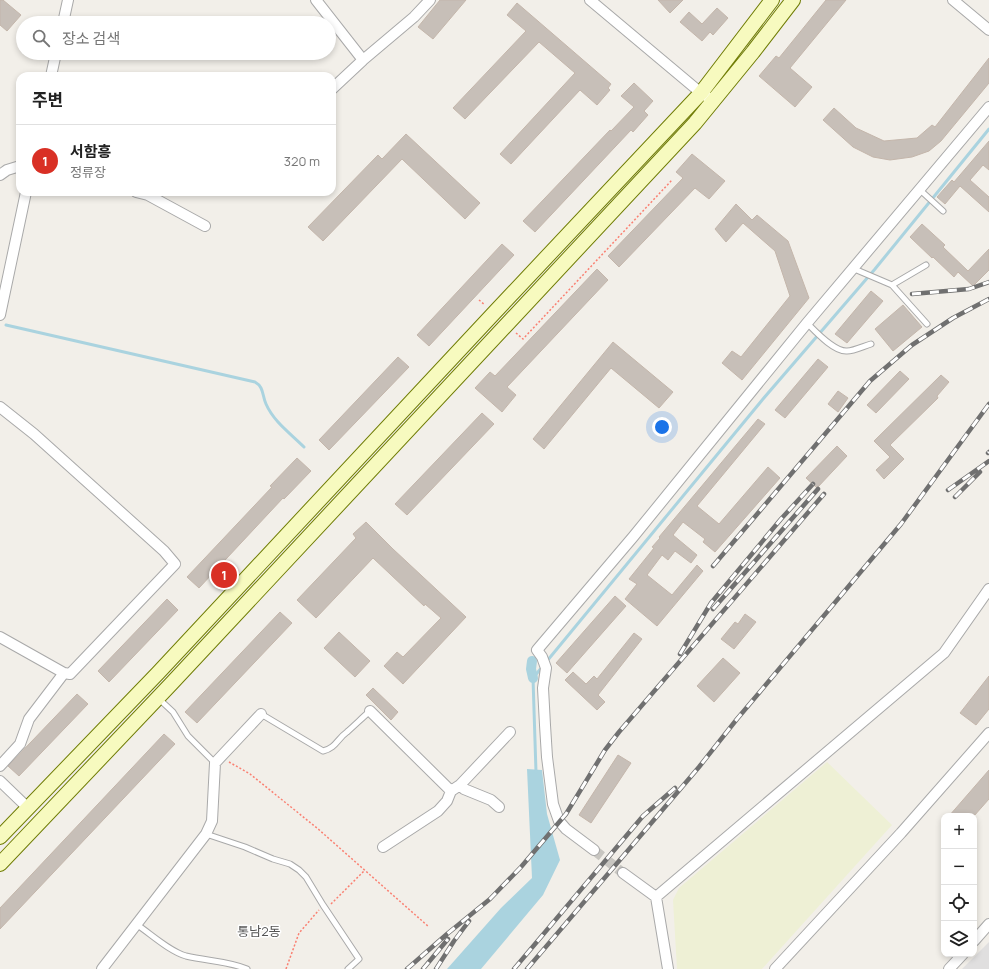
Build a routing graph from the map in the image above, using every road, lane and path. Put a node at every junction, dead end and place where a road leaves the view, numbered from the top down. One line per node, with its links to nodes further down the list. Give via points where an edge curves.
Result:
1 (68, 0): 8 (street)
2 (316, 0): 9 (street)
3 (430, 0): 13 (street)
4 (590, 0): 16 (street)
5 (772, 0): 16 (main road)
6 (793, 0): 17 (main road)
7 (953, 0): 11 (street)
8 (65, 16)
9 (329, 16)
10 (336, 26): 13 (street)
11 (989, 30)
12 (54, 60): 14 (street)
13 (363, 60): 15 (street)
14 (52, 72)
15 (336, 85)
16 (701, 93): 17 (street); 39 (main road, via 488,319)
17 (714, 101): 39 (main road, via 545,285)
18 (989, 107): 22 (street)
19 (16, 167): 20 (street, via 6,170)
20 (0, 176)
21 (672, 180): 33 (path)
22 (922, 191): 25 (lane); 28 (street)
23 (25, 196): 30 (street)
24 (150, 196): 26 (street)
25 (942, 210)
26 (205, 226)
27 (926, 265): 29 (lane)
28 (855, 270): 29 (lane); 32 (street)
29 (892, 285): 31 (lane)
30 (0, 314)
31 (927, 324)
32 (810, 326): 34 (lane, via 838,349 846,351); 55 (street, via 537,650 546,668 543,688 553,804 559,821 566,829)
33 (523, 339)
34 (871, 344)
35 (0, 407): 38 (street, via 34,434 164,551 175,564 70,674)
36 (989, 589): 59 (street, via 944,653)
37 (0, 637): 38 (street)
38 (64, 673): 46 (street, via 29,719 20,744)
39 (165, 679): 40 (main road); 51 (main road)
40 (158, 698): 45 (lane, via 173,712 188,736); 56 (main road)
41 (370, 711): 42 (lane, via 331,749 323,751); 49 (street)
42 (261, 714): 45 (street)
43 (510, 732): 48 (street)
44 (989, 733): 71 (street)
45 (218, 760): 52 (street, via 212,821); 57 (path, via 250,774)
46 (0, 766)
47 (0, 781): 51 (street)
48 (460, 785): 49 (street); 50 (street, via 491,800)
49 (451, 791): 54 (street, via 447,801 438,811)
50 (499, 807)
51 (28, 808): 53 (main road)
52 (206, 834): 60 (lane, via 290,864 306,877); 61 (street)
53 (0, 837)
54 (383, 847)
55 (594, 850)
56 (0, 864)
57 (365, 870): 60 (path); 63 (path)
58 (623, 873): 59 (street)
59 (656, 897): 70 (street)
60 (324, 907): 68 (path, via 299,933); 69 (lane, via 359,959)
61 (136, 924): 66 (street); 67 (lane, via 177,952 236,964)
62 (989, 924): 64 (street)
63 (429, 927)
64 (977, 938)
65 (960, 957): 72 (street)
66 (102, 969)
67 (247, 969)
68 (286, 969)
69 (348, 969)
70 (668, 969)
71 (775, 969)
72 (950, 969)

